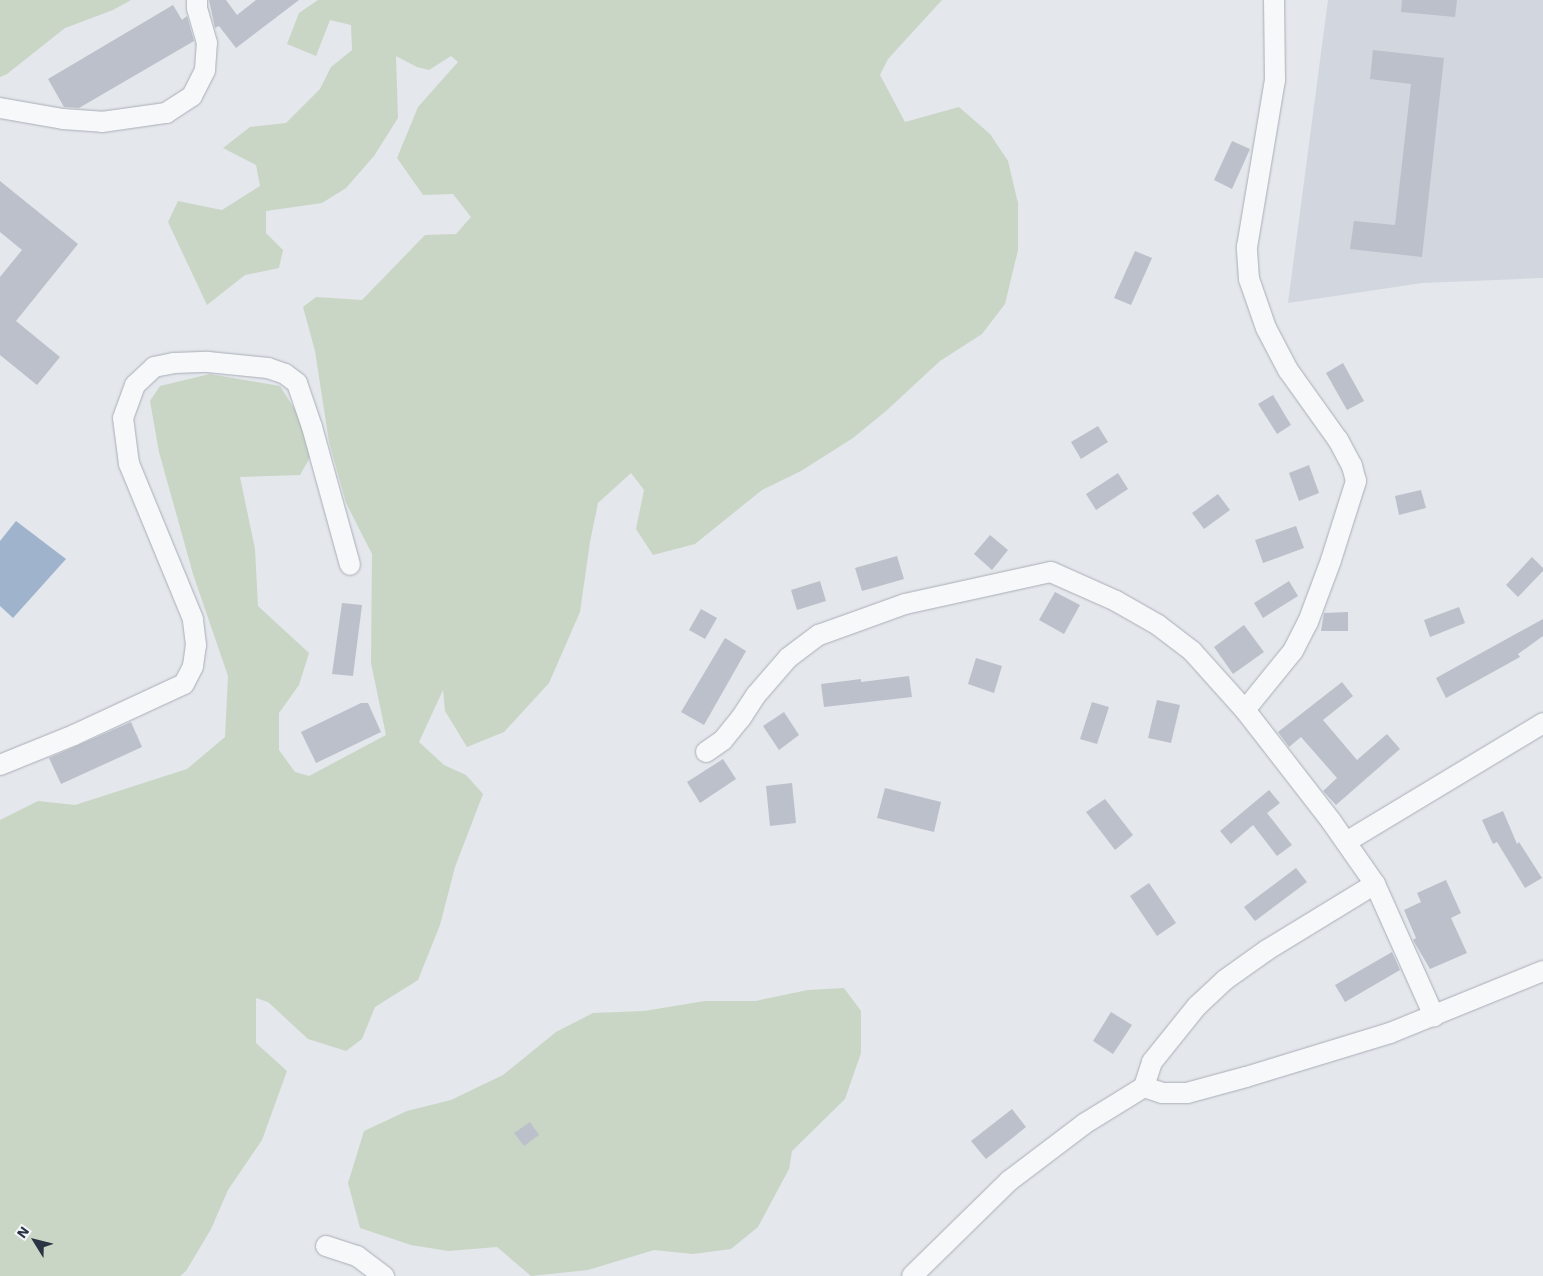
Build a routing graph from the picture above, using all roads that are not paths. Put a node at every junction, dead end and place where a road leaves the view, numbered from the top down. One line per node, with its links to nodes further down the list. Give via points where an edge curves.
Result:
1 (196, 0): 3 (street, via 207,43 205,70 192,96 166,113 102,122)
2 (1274, 0): 5 (street, via 1275,80 1247,247 1249,280 1266,328 1288,370 1338,440 1356,481 1308,622 1292,651)
3 (0, 108)
4 (350, 565): 8 (street, via 312,427 296,382 268,368 208,362 154,367 135,385 123,418 129,464 193,619 196,645 193,666 184,684)
5 (1245, 710): 7 (street, via 1192,651 1158,625 1116,601 1051,572 905,604 819,635 788,658 723,740); 9 (street)
6 (1543, 723): 9 (street)
7 (706, 752)
8 (0, 765)
9 (1346, 842): 10 (street)
10 (1375, 884): 12 (street); 13 (street, via 1267,950 1225,980 1196,1006 1152,1062)
11 (1543, 970): 12 (street)
12 (1434, 1016): 13 (street, via 1390,1033 1187,1093 1162,1093)
13 (1144, 1087): 16 (street, via 1084,1124 1009,1181)
14 (326, 1246): 15 (street, via 357,1256)
15 (384, 1276)
16 (912, 1276)

